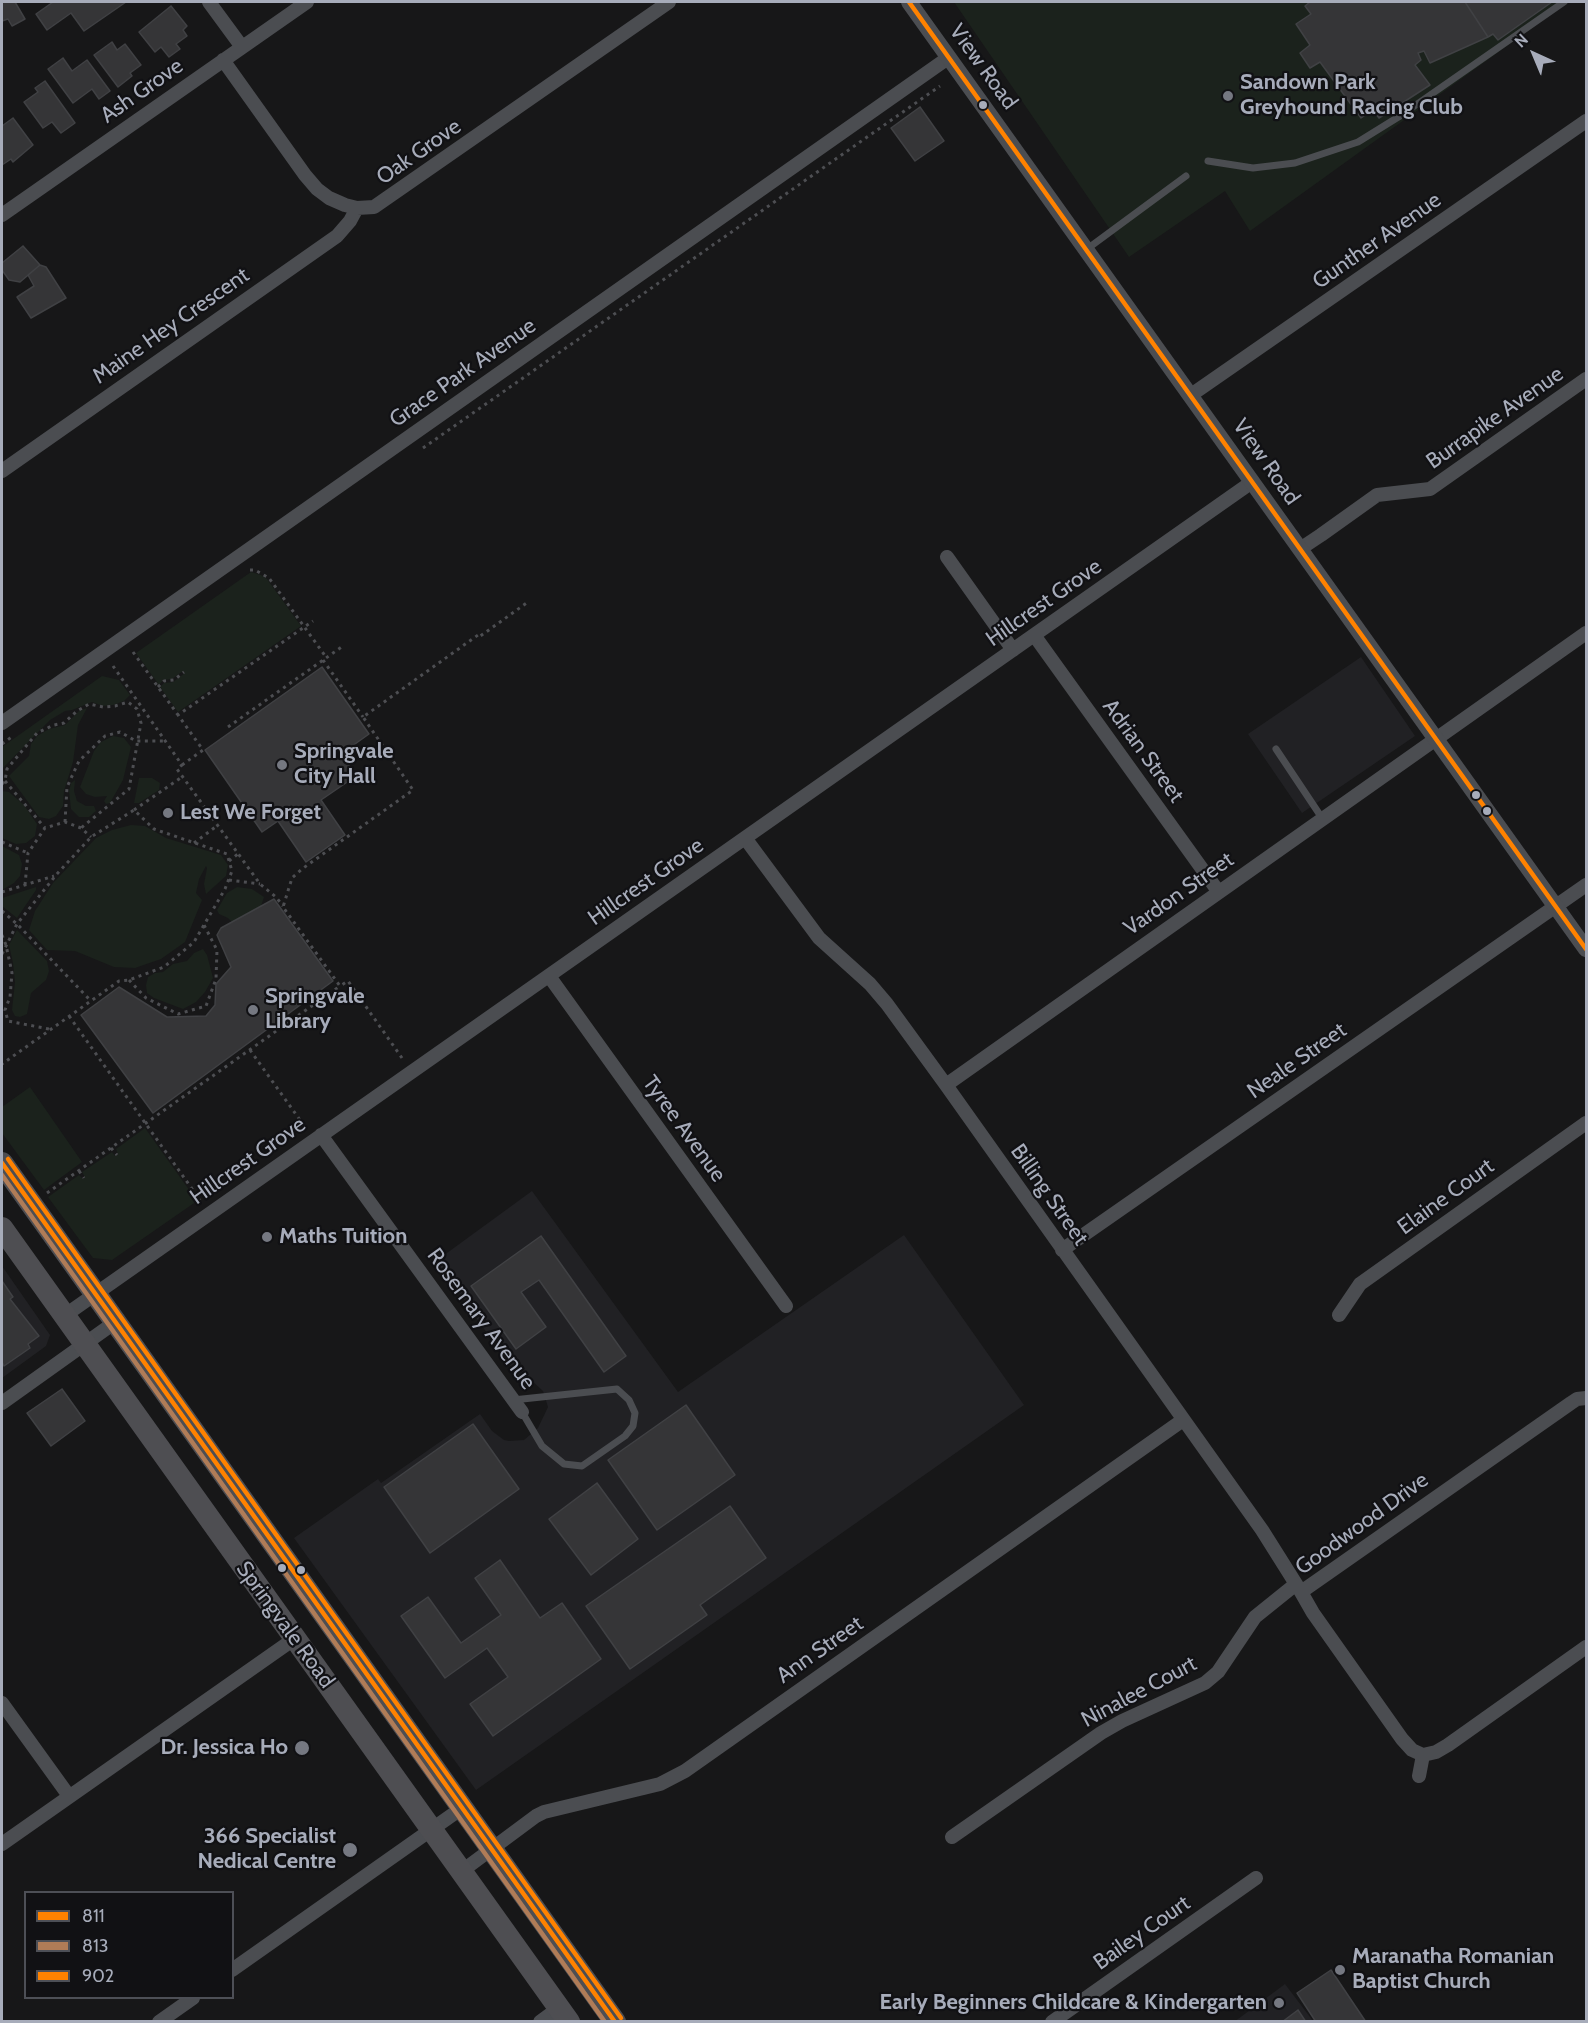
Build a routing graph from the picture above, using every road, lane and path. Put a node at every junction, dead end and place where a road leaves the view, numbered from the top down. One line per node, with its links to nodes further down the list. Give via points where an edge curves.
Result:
1 (208, 2): 6 (street)
2 (307, 2): 6 (street, Ash Grove)
3 (669, 2): 13 (street, Oak Grove, via 383,202)
4 (909, 2): 7 (street, View Road)
5 (1564, 2): 11 (lane, via 1358,142 1295,164 1253,168)
6 (242, 47): 8 (street, Ash Grove)
7 (948, 58): 15 (street, View Road); 38 (street, Grace Park Avenue)
8 (224, 60): 13 (street, via 310,182 329,198); 14 (street, Ash Grove)
9 (940, 86): 18 (path, Grace Park Avenue)
10 (1587, 121): 17 (street, Gunther Avenue)
11 (1208, 161)
12 (1186, 176): 15 (lane)
13 (357, 208): 19 (street, Maine Hey Crescent, via 337,236)
14 (2, 215)
15 (1087, 249): 17 (street, View Road)
16 (1587, 379): 21 (street, Burrapike Avenue, via 1430,489 1377,495)
17 (1191, 395): 20 (street, View Road)
18 (422, 449)
19 (2, 471)
20 (1252, 482): 21 (street, View Road); 28 (street, Hillcrest Grove)
21 (1300, 549): 41 (street, View Road)
22 (947, 558): 30 (street)
23 (258, 564): 26 (path, via 250,570 269,578)
24 (528, 602): 37 (path)
25 (313, 621): 26 (path)
26 (304, 627): 32 (path); 36 (path)
27 (1587, 633): 41 (street, Vardon Street)
28 (1034, 635): 30 (street, Hillcrest Grove); 70 (street, Adrian Street)
29 (343, 646): 32 (path)
30 (1013, 650): 59 (street, Hillcrest Grove)
31 (126, 657): 35 (path, via 133,652)
32 (325, 658): 37 (path); 39 (path)
33 (120, 661): 43 (path, via 113,666)
34 (184, 672): 35 (path)
35 (158, 687): 36 (path)
36 (178, 716): 46 (path, via 203,750)
37 (363, 717): 72 (path, via 413,789 302,868 292,878)
38 (2, 723)
39 (228, 727)
40 (20, 731): 44 (path)
41 (1437, 738): 53 (street, Vardon Street); 73 (street, View Road)
42 (136, 741): 43 (path); 47 (path, via 141,723 138,710 128,702 103,707 89,704 64,723 37,733); 54 (path, via 120,732 105,736 78,761 67,787); 57 (path, via 129,789)
43 (166, 741): 46 (path)
44 (2, 744)
45 (1276, 750): 53 (lane)
46 (182, 765): 49 (path, via 177,768)
47 (8, 769): 48 (path); 50 (path)
48 (2, 773)
49 (183, 777): 52 (path); 55 (path)
50 (5, 781): 51 (path); 56 (path)
51 (2, 784)
52 (134, 810): 58 (path); 61 (path, via 154,829)
53 (1322, 818): 70 (street, Vardon Street)
54 (65, 822): 56 (path); 57 (path)
55 (218, 825): 61 (path); 63 (path)
56 (45, 828): 62 (path)
57 (81, 828): 58 (path)
58 (91, 837): 65 (path)
59 (745, 838): 81 (street, Hillcrest Grove); 92 (street, Billing Street, via 819,938 870,984)
60 (2, 842): 62 (path)
61 (194, 843): 64 (path, via 227,854)
62 (28, 853): 68 (path)
63 (238, 854): 64 (path); 67 (path)
64 (230, 861): 66 (path)
65 (56, 876): 68 (path); 75 (path)
66 (229, 880): 67 (path); 76 (path)
67 (260, 884): 72 (path)
68 (25, 885): 71 (path)
69 (1587, 885): 73 (street, Neale Street)
70 (1218, 891): 92 (street, Vardon Street)
71 (2, 892)
72 (283, 907): 83 (path)
73 (1556, 907): 79 (street, View Road); 105 (street, Neale Street)
74 (2, 910): 75 (path)
75 (17, 924): 78 (path); 84 (path)
76 (204, 926): 82 (path, via 194,942 164,967); 82 (path, via 217,950 216,979 206,1006 178,1014 146,998)
77 (2, 935): 78 (path)
78 (6, 945): 80 (path); 86 (path, via 12,973)
79 (1587, 949)
80 (2, 954)
81 (549, 976): 96 (street, Hillcrest Grove); 107 (street, Tyree Avenue)
82 (129, 981): 84 (path, via 119,981)
83 (340, 986): 89 (path); 90 (path, via 348,981)
84 (90, 1000): 87 (path)
85 (2, 1005): 86 (path)
86 (6, 1007): 88 (path, via 8,1021)
87 (69, 1015): 88 (path); 94 (path)
88 (50, 1030): 91 (path)
89 (250, 1050): 94 (path); 95 (path)
90 (402, 1058)
91 (2, 1064)
92 (946, 1085): 105 (street, Billing Street)
93 (1587, 1123): 108 (street, Elaine Court, via 1360,1284)
94 (145, 1124): 97 (path); 103 (path)
95 (305, 1126)
96 (321, 1135): 106 (street, Hillcrest Grove); 113 (street, Rosemary Avenue)
97 (111, 1148): 98 (path); 100 (path)
98 (117, 1155)
99 (2, 1163): 106 (highway, Springvale Road)
100 (79, 1171): 101 (path); 102 (path)
101 (84, 1178)
102 (45, 1195)
103 (200, 1200)
104 (7, 1239): 109 (highway, Springvale Road)
105 (1062, 1250): 116 (street, Billing Street)
106 (94, 1294): 109 (street, Hillcrest Grove); 110 (highway, Springvale Road)
107 (786, 1306)
108 (1339, 1315)
109 (64, 1316): 111 (highway, Springvale Road)
110 (114, 1323): 111 (street); 124 (highway, Springvale Road)
111 (84, 1344): 114 (street); 118 (highway, Springvale Road)
112 (1587, 1398): 117 (street, Goodwood Drive, via 1577,1399)
113 (513, 1400): 115 (street, Rosemary Avenue); 115 (lane, via 617,1389 635,1413 626,1436 582,1466 564,1464 542,1446)
114 (2, 1403)
115 (522, 1412)
116 (1183, 1420): 117 (street, Billing Street); 128 (street, Ann Street, via 685,1772 660,1784 544,1812)
117 (1299, 1588): 121 (street, Goodwood Drive, via 1407,1746); 126 (street, Ninalee Court, via 1255,1617 1218,1672 1205,1683 1107,1730)
118 (294, 1639): 123 (street); 125 (highway, Springvale Road)
119 (1587, 1647): 121 (street, via 1448,1745)
120 (2, 1702): 123 (street)
121 (1423, 1755): 122 (street)
122 (1419, 1776)
123 (69, 1796): 127 (street)
124 (462, 1808): 125 (street); 128 (highway, Springvale Road)
125 (432, 1829): 129 (highway, Springvale Road); 131 (street)
126 (952, 1837)
127 (2, 1844)
128 (491, 1849): 129 (street, Ann Street); 136 (highway, Springvale Road)
129 (462, 1871): 133 (highway, Springvale Road)
130 (1256, 1878): 137 (street, Bailey Court)
131 (234, 1969)
132 (192, 1999): 134 (street)
133 (564, 2015): 135 (street)
134 (159, 2022)
135 (540, 2022)
136 (615, 2022)
137 (1052, 2022)

